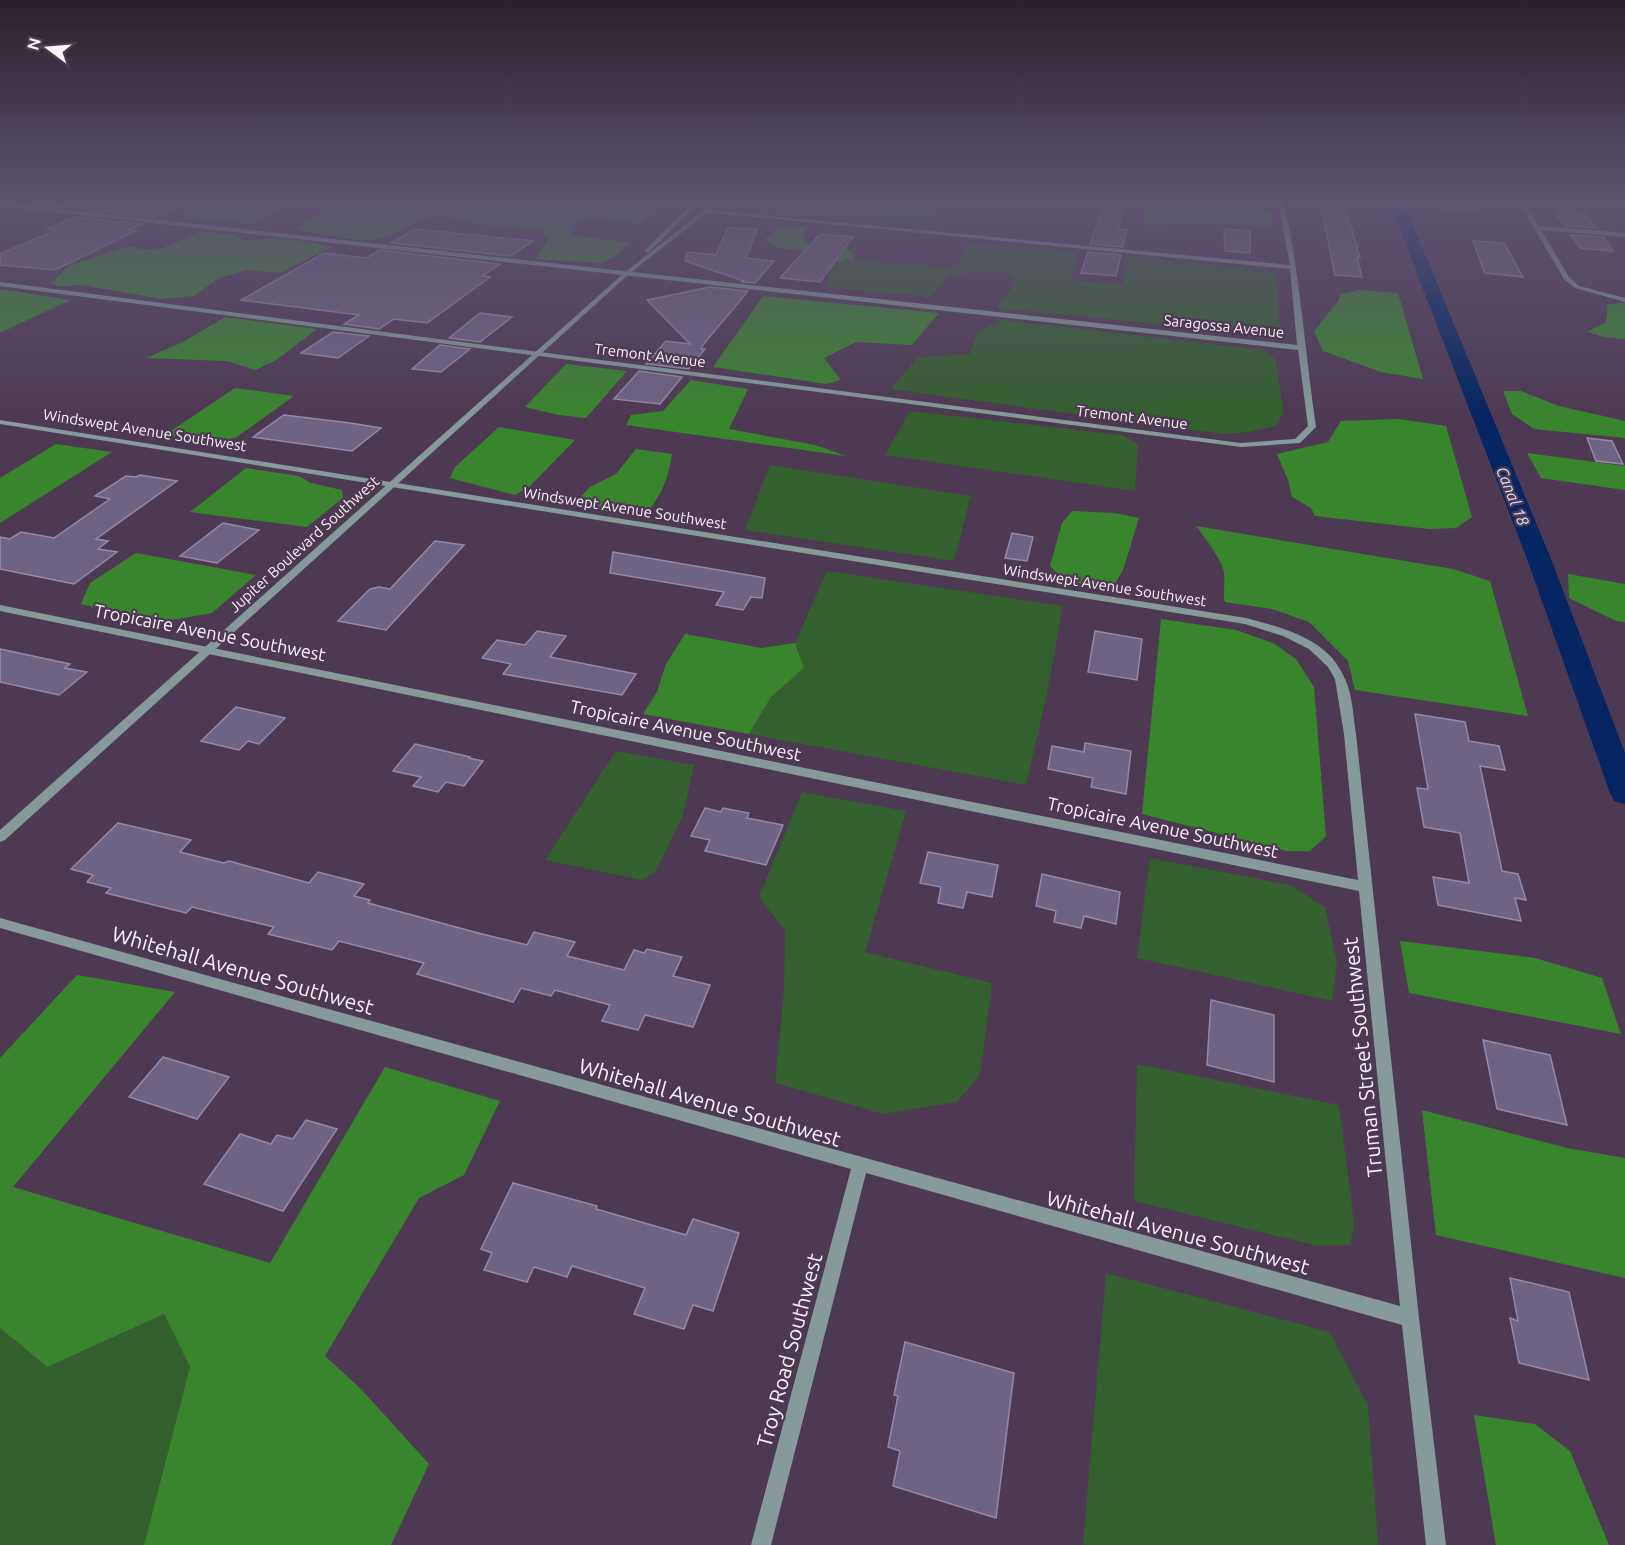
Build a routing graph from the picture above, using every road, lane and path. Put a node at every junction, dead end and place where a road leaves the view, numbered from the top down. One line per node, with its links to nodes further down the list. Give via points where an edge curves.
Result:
1 (627, 273): 6 (street, Saragossa Avenue); 7 (street, Jupiter Boulevard Southwest)
2 (1294, 273): 6 (street)
3 (1563, 273): 5 (street, via 1577,287)
4 (0, 284): 7 (street, Tremont Avenue)
5 (1625, 300)
6 (1300, 348): 7 (street, Tremont Avenue, via 1312,427 1297,441 1241,445)
7 (538, 354): 9 (street, Jupiter Boulevard Southwest)
8 (0, 422): 9 (street, Windswept Avenue Southwest)
9 (391, 485): 11 (street, Windswept Avenue Southwest); 12 (street, Jupiter Boulevard Southwest)
10 (0, 608): 12 (street, Tropicaire Avenue Southwest)
11 (1246, 621): 14 (street, Truman Street Southwest, via 1292,634 1322,653 1340,679 1350,734)
12 (209, 650): 13 (street, Jupiter Boulevard Southwest); 14 (street, Tropicaire Avenue Southwest)
13 (0, 837)
14 (1366, 887): 17 (street, Truman Street Southwest)
15 (0, 923): 16 (street, Whitehall Avenue Southwest)
16 (860, 1166): 17 (street, Whitehall Avenue Southwest); 18 (street, Troy Road Southwest)
17 (1410, 1318): 19 (street, Truman Street Southwest)
18 (760, 1545)
19 (1436, 1545)

